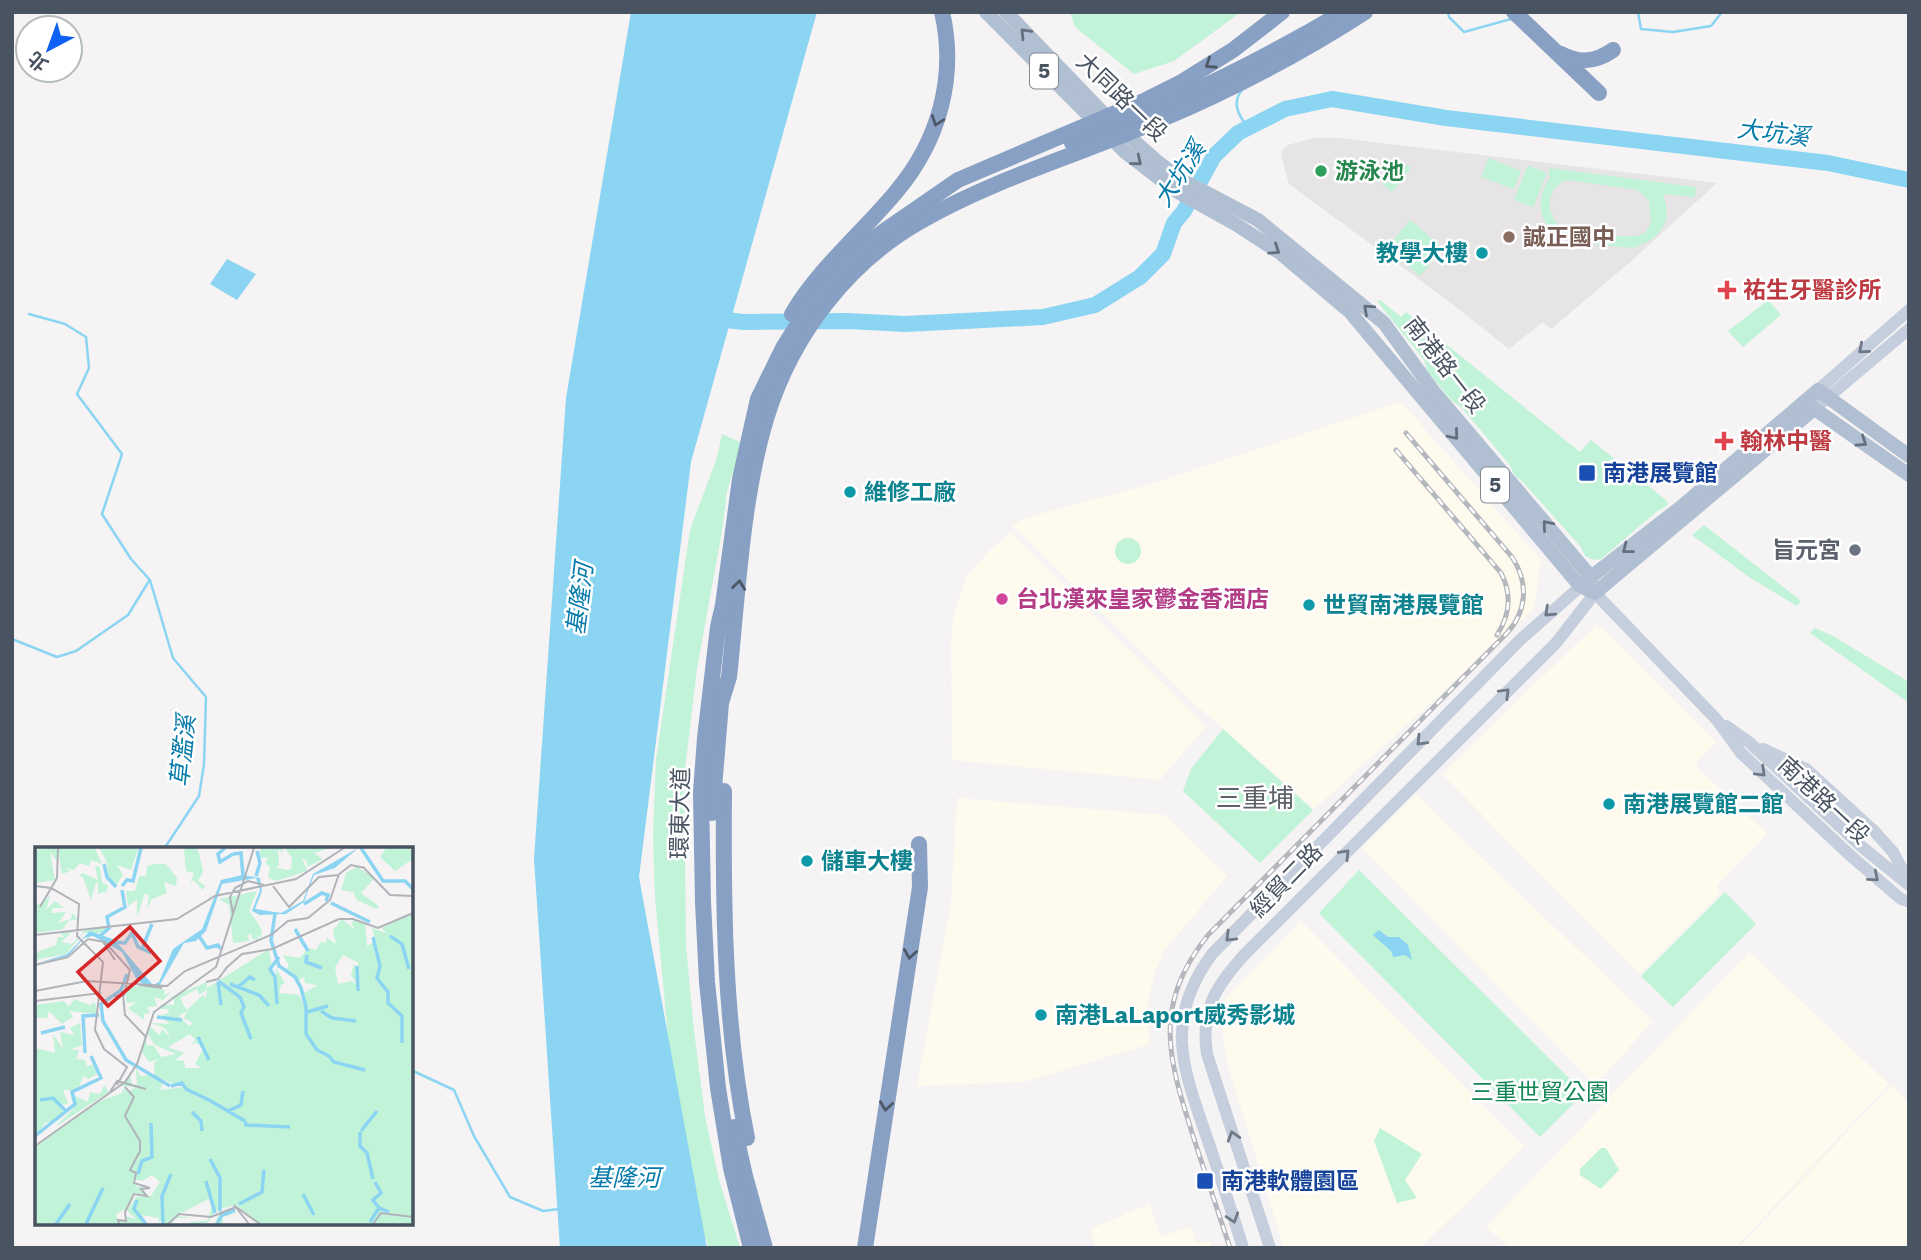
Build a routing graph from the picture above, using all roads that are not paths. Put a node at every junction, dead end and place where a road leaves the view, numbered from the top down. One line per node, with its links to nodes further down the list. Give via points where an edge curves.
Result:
1 (942, 12): 16 (highway, one-way to 16, via 947,85 931,139 901,186 801,299 762,372)
2 (1006, 12): 11 (main road, 大同路一段 / 5, one-way to 2)
3 (1282, 12): 12 (highway, one-way to 12, via 1180,83 958,180)
4 (1343, 12): 12 (highway, via 1198,90 973,181)
5 (1365, 12): 23 (highway, one-way to 5, via 751,487 767,414 808,328 863,263 920,221 972,195 1210,98)
6 (1514, 12): 8 (highway)
7 (987, 13): 11 (main road, 大同路一段 / 5, one-way to 11, via 1117,144)
8 (1553, 49): 9 (highway, via 1583,61 1594,61); 10 (highway)
9 (1613, 50)
10 (1599, 93)
11 (1178, 185): 20 (main road, 南港路一段 / 5, via 1220,207 1350,312)
12 (911, 213): 16 (highway, 環東大道, via 863,247 810,305)
13 (1909, 310): 15 (main road, one-way to 15)
14 (1909, 329): 15 (main road)
15 (1823, 394): 17 (main road); 18 (main road)
16 (758, 400): 22 (highway, 環東大道, via 740,479)
17 (1810, 405): 19 (main road, one-way to 19); 20 (main road, one-way to 20); 21 (main road)
18 (1909, 456)
19 (1909, 475)
20 (1586, 582): 21 (main road, 南港路一段 / 5); 34 (main road, 經貿二路, one-way to 34, via 1511,649 1201,969 1181,1026 1182,1060)
21 (1595, 593): 24 (main road, 南港路一段); 35 (main road, 經貿二路, one-way to 21, via 1207,1054 1204,1033 1216,989 1245,954 1556,643)
22 (723, 605): 26 (highway); 30 (highway, 環東大道, via 705,738 703,902 718,1088)
23 (729, 677): 26 (highway, via 721,703); 32 (highway, 環東大道, via 723,885 730,1008 741,1112)
24 (1717, 720): 25 (main road, 南港路一段); 29 (main road, 南港路一段, one-way to 29, via 1741,753 1828,836)
25 (1750, 743): 28 (main road, 南港路一段, via 1862,847); 28 (main road, via 1806,769 1893,852)
26 (712, 813): 31 (highway, via 712,901 733,1123)
27 (919, 844): 33 (highway, one-way to 33, via 920,887)
28 (1909, 884)
29 (1909, 902)
30 (751, 1248)
31 (765, 1248)
32 (775, 1248)
33 (865, 1248)
34 (1243, 1248)
35 (1270, 1248)

